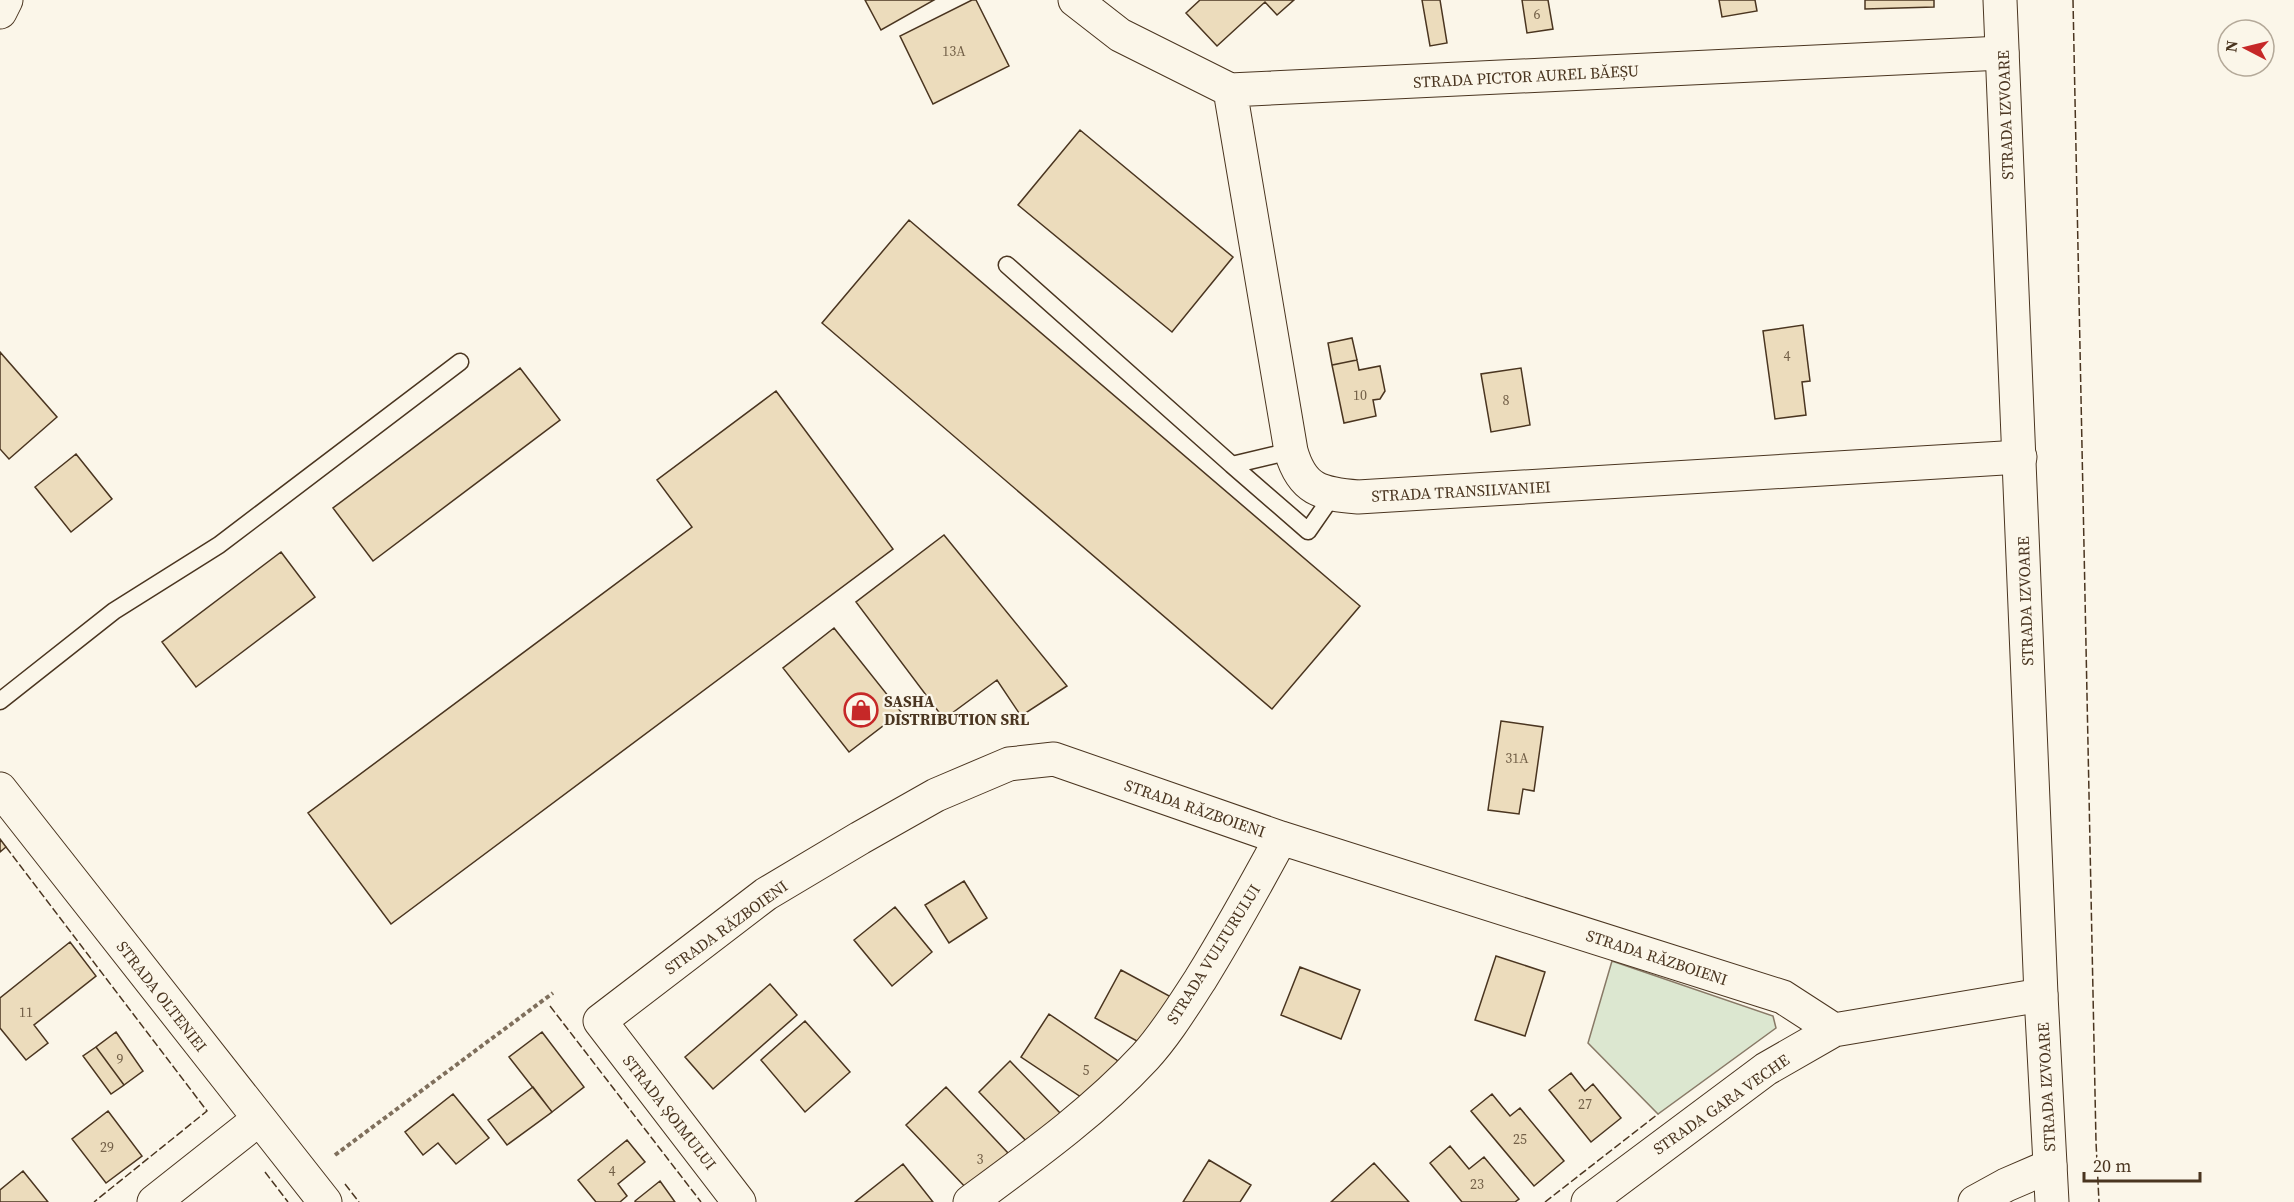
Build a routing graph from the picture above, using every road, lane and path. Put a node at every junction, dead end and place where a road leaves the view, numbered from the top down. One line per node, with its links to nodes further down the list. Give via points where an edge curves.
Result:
1 (6, 0): 4 (street)
2 (1075, 0): 6 (street, STRADA PICTOR AUREL BĂEȘU, via 1120,35)
3 (2000, 0): 5 (street, STRADA IZVOARE)
4 (0, 12)
5 (2002, 53): 6 (street, STRADA PICTOR AUREL BĂEȘU); 10 (street, STRADA IZVOARE)
6 (1230, 90): 9 (street, STRADA TRANSILVANIEI)
7 (1007, 265): 11 (lane)
8 (460, 362): 13 (lane, via 219,545 114,610)
9 (1291, 451): 11 (lane); 12 (street, STRADA TRANSILVANIEI, via 1296,469 1312,487)
10 (2020, 457): 12 (street, STRADA TRANSILVANIEI, via 1358,497); 17 (street, STRADA IZVOARE)
11 (1232, 465): 12 (lane, via 1308,531)
12 (1333, 495)
13 (0, 701)
14 (0, 789): 20 (street, STRADA OLTENIEI)
15 (1281, 838): 18 (street, STRADA RĂZBOIENI, via 1054,759 1009,764 936,795 766,894); 19 (street, STRADA RĂZBOIENI, via 1784,997); 25 (street, STRADA VULTURULUI, via 1227,937 1181,1011 1146,1056 1046,1147)
16 (553, 993): 22 (path)
17 (2041, 995): 19 (street, STRADA GARA VECHE); 21 (street, STRADA IZVOARE)
18 (600, 1021): 24 (street, STRADA ȘOIMULUI)
19 (1834, 1030): 26 (street, STRADA GARA VECHE, via 1766,1069)
20 (259, 1119): 22 (street, STRADA OLTENIEI); 23 (street)
21 (2050, 1166): 27 (street); 28 (street, STRADA IZVOARE)
22 (316, 1190)
23 (154, 1202)
24 (739, 1202)
25 (970, 1202)
26 (1588, 1202)
27 (1975, 1202)
28 (2052, 1202)

